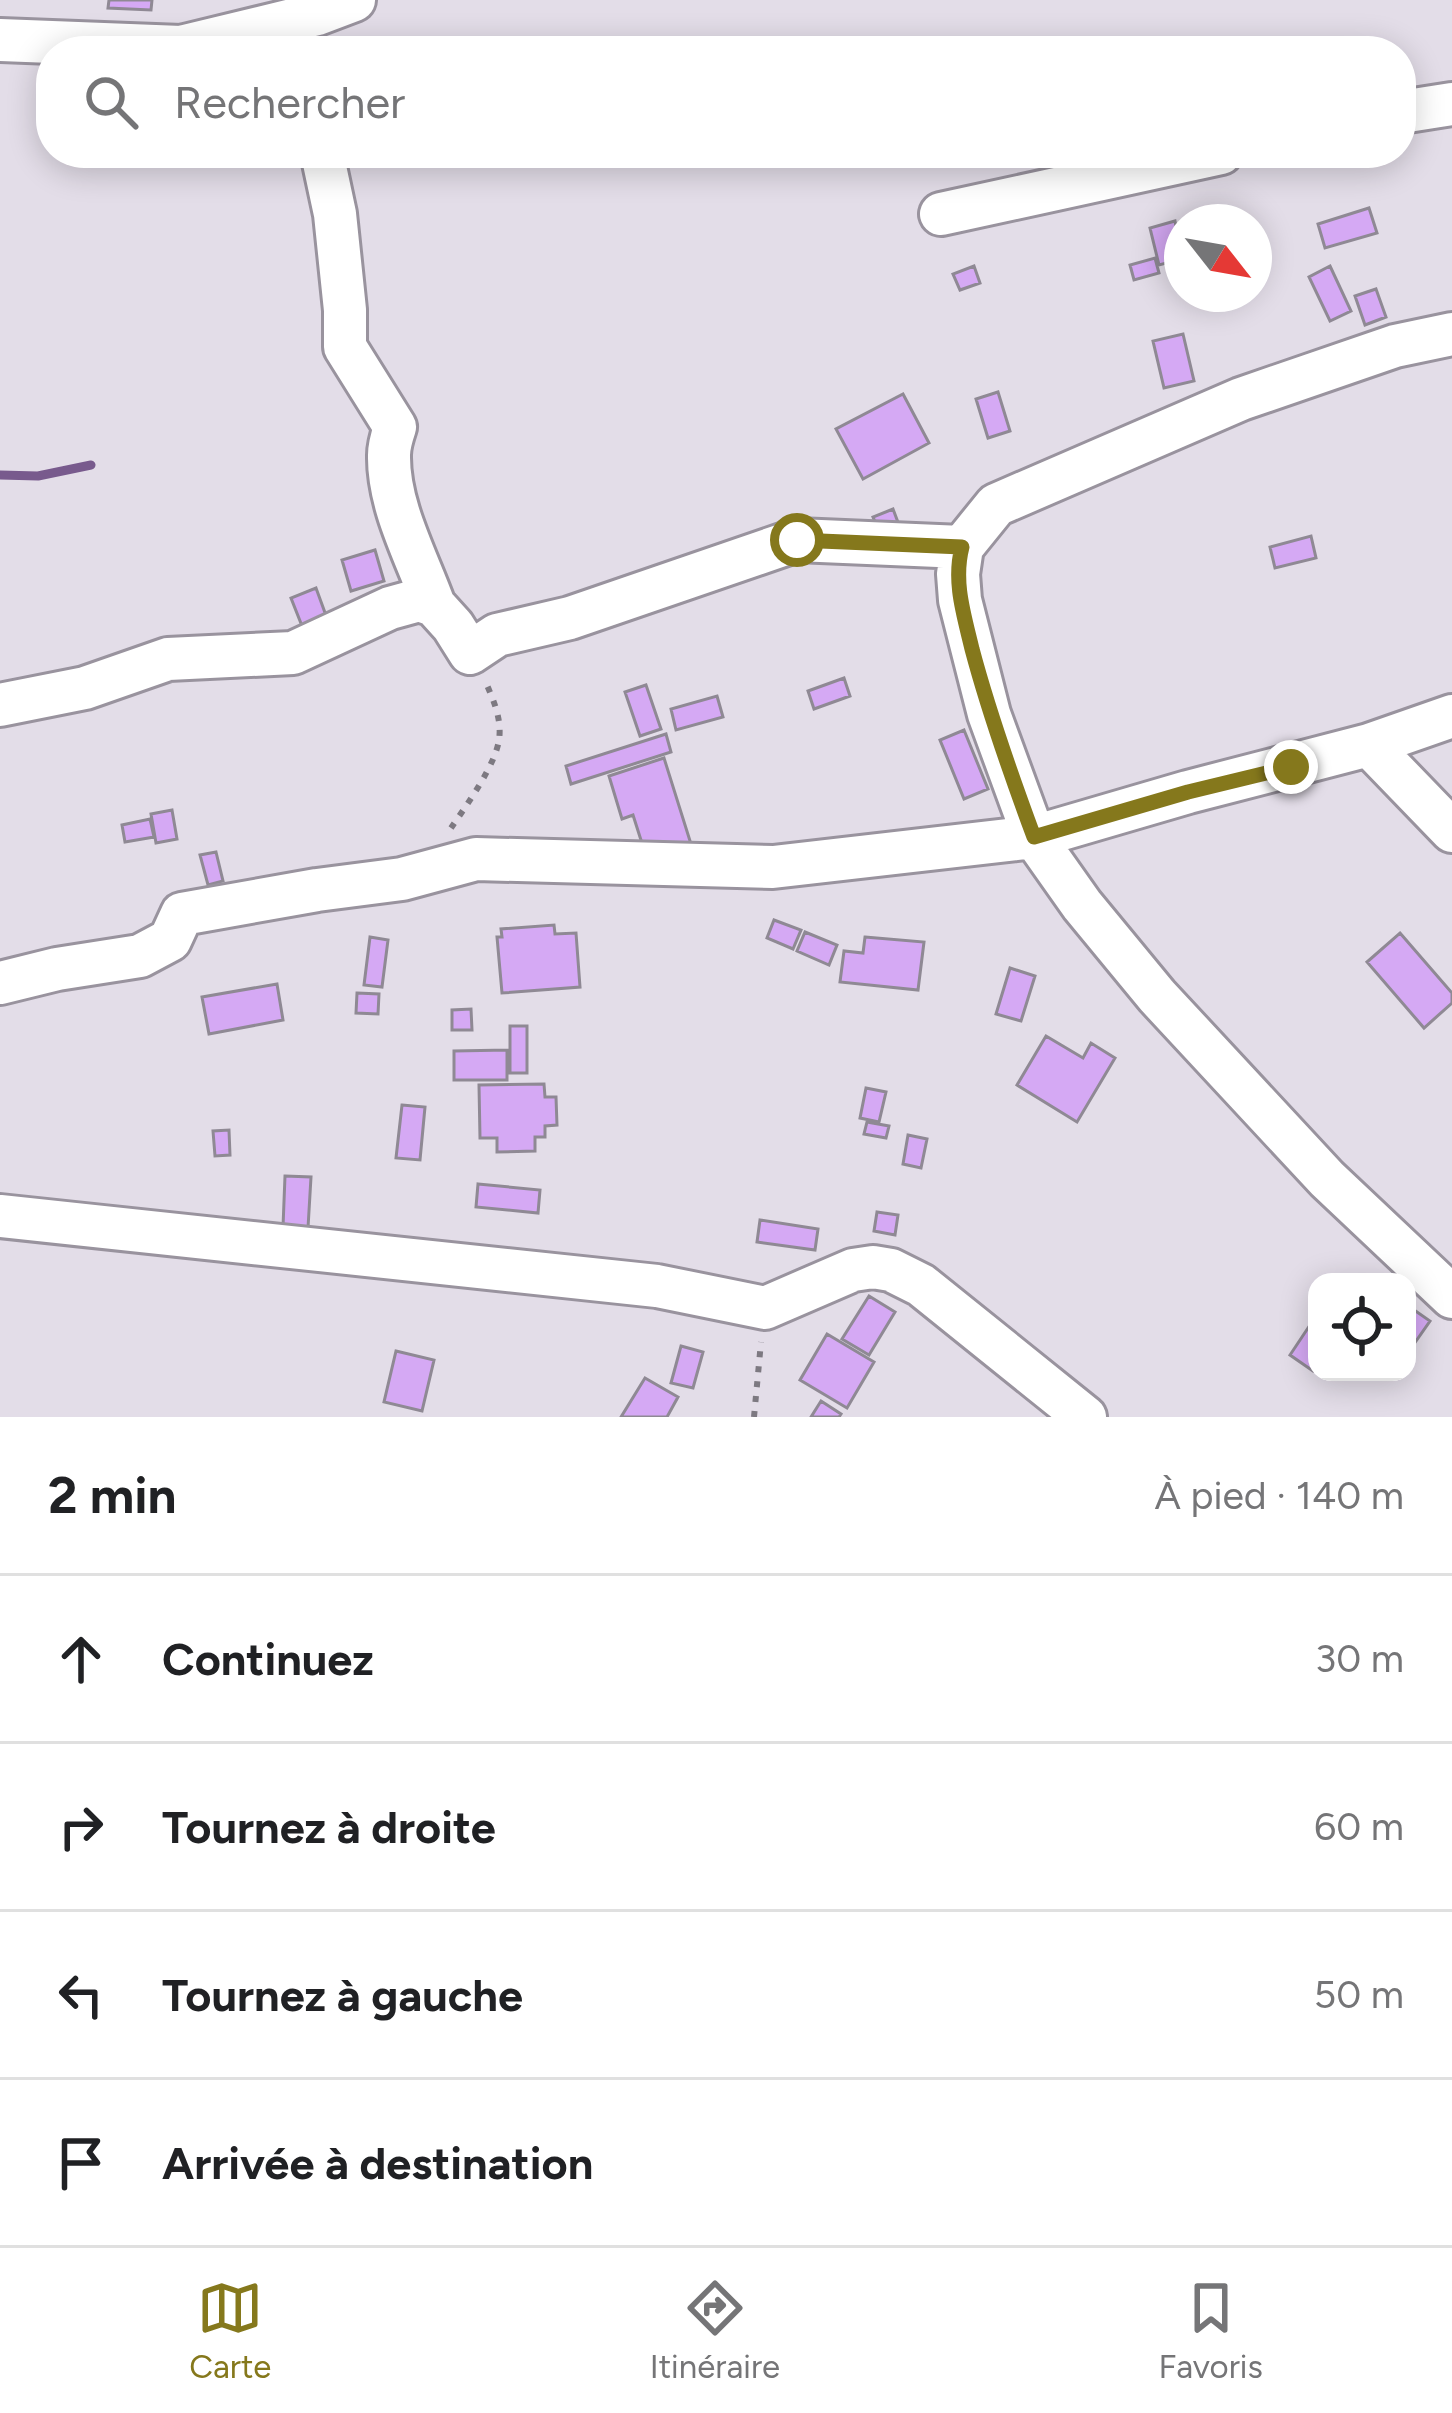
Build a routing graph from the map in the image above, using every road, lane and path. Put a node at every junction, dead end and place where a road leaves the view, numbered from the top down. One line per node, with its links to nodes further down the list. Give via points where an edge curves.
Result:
1 (354, 0): 2 (street)
2 (299, 35)
3 (0, 40): 4 (street)
4 (36, 41)
5 (1452, 104): 6 (street)
6 (1416, 110)
7 (325, 168): 12 (street, via 345,347 394,427 392,485)
8 (1152, 168): 9 (street)
9 (940, 214)
10 (1452, 334): 11 (street, via 1395,346 1144,439 996,506)
11 (962, 547): 13 (street, via 797,540 570,618 497,634); 18 (street, via 960,600 989,714)
12 (434, 604): 13 (street); 14 (street, via 390,608 293,653 168,658 85,688)
13 (470, 653): 19 (path, via 499,718 499,743)
14 (0, 705)
15 (1452, 716): 16 (street)
16 (1369, 745): 17 (street); 18 (street)
17 (1452, 831)
18 (1034, 837): 20 (street, via 773,867 476,860 403,880 182,914 170,940 140,956); 22 (street, via 1157,996 1327,1179)
19 (443, 838)
20 (0, 983)
21 (0, 1216): 23 (street, via 657,1286)
22 (1452, 1297)
23 (765, 1308): 24 (path); 25 (street, via 853,1270 891,1270)
24 (754, 1417)
25 (1085, 1417)

